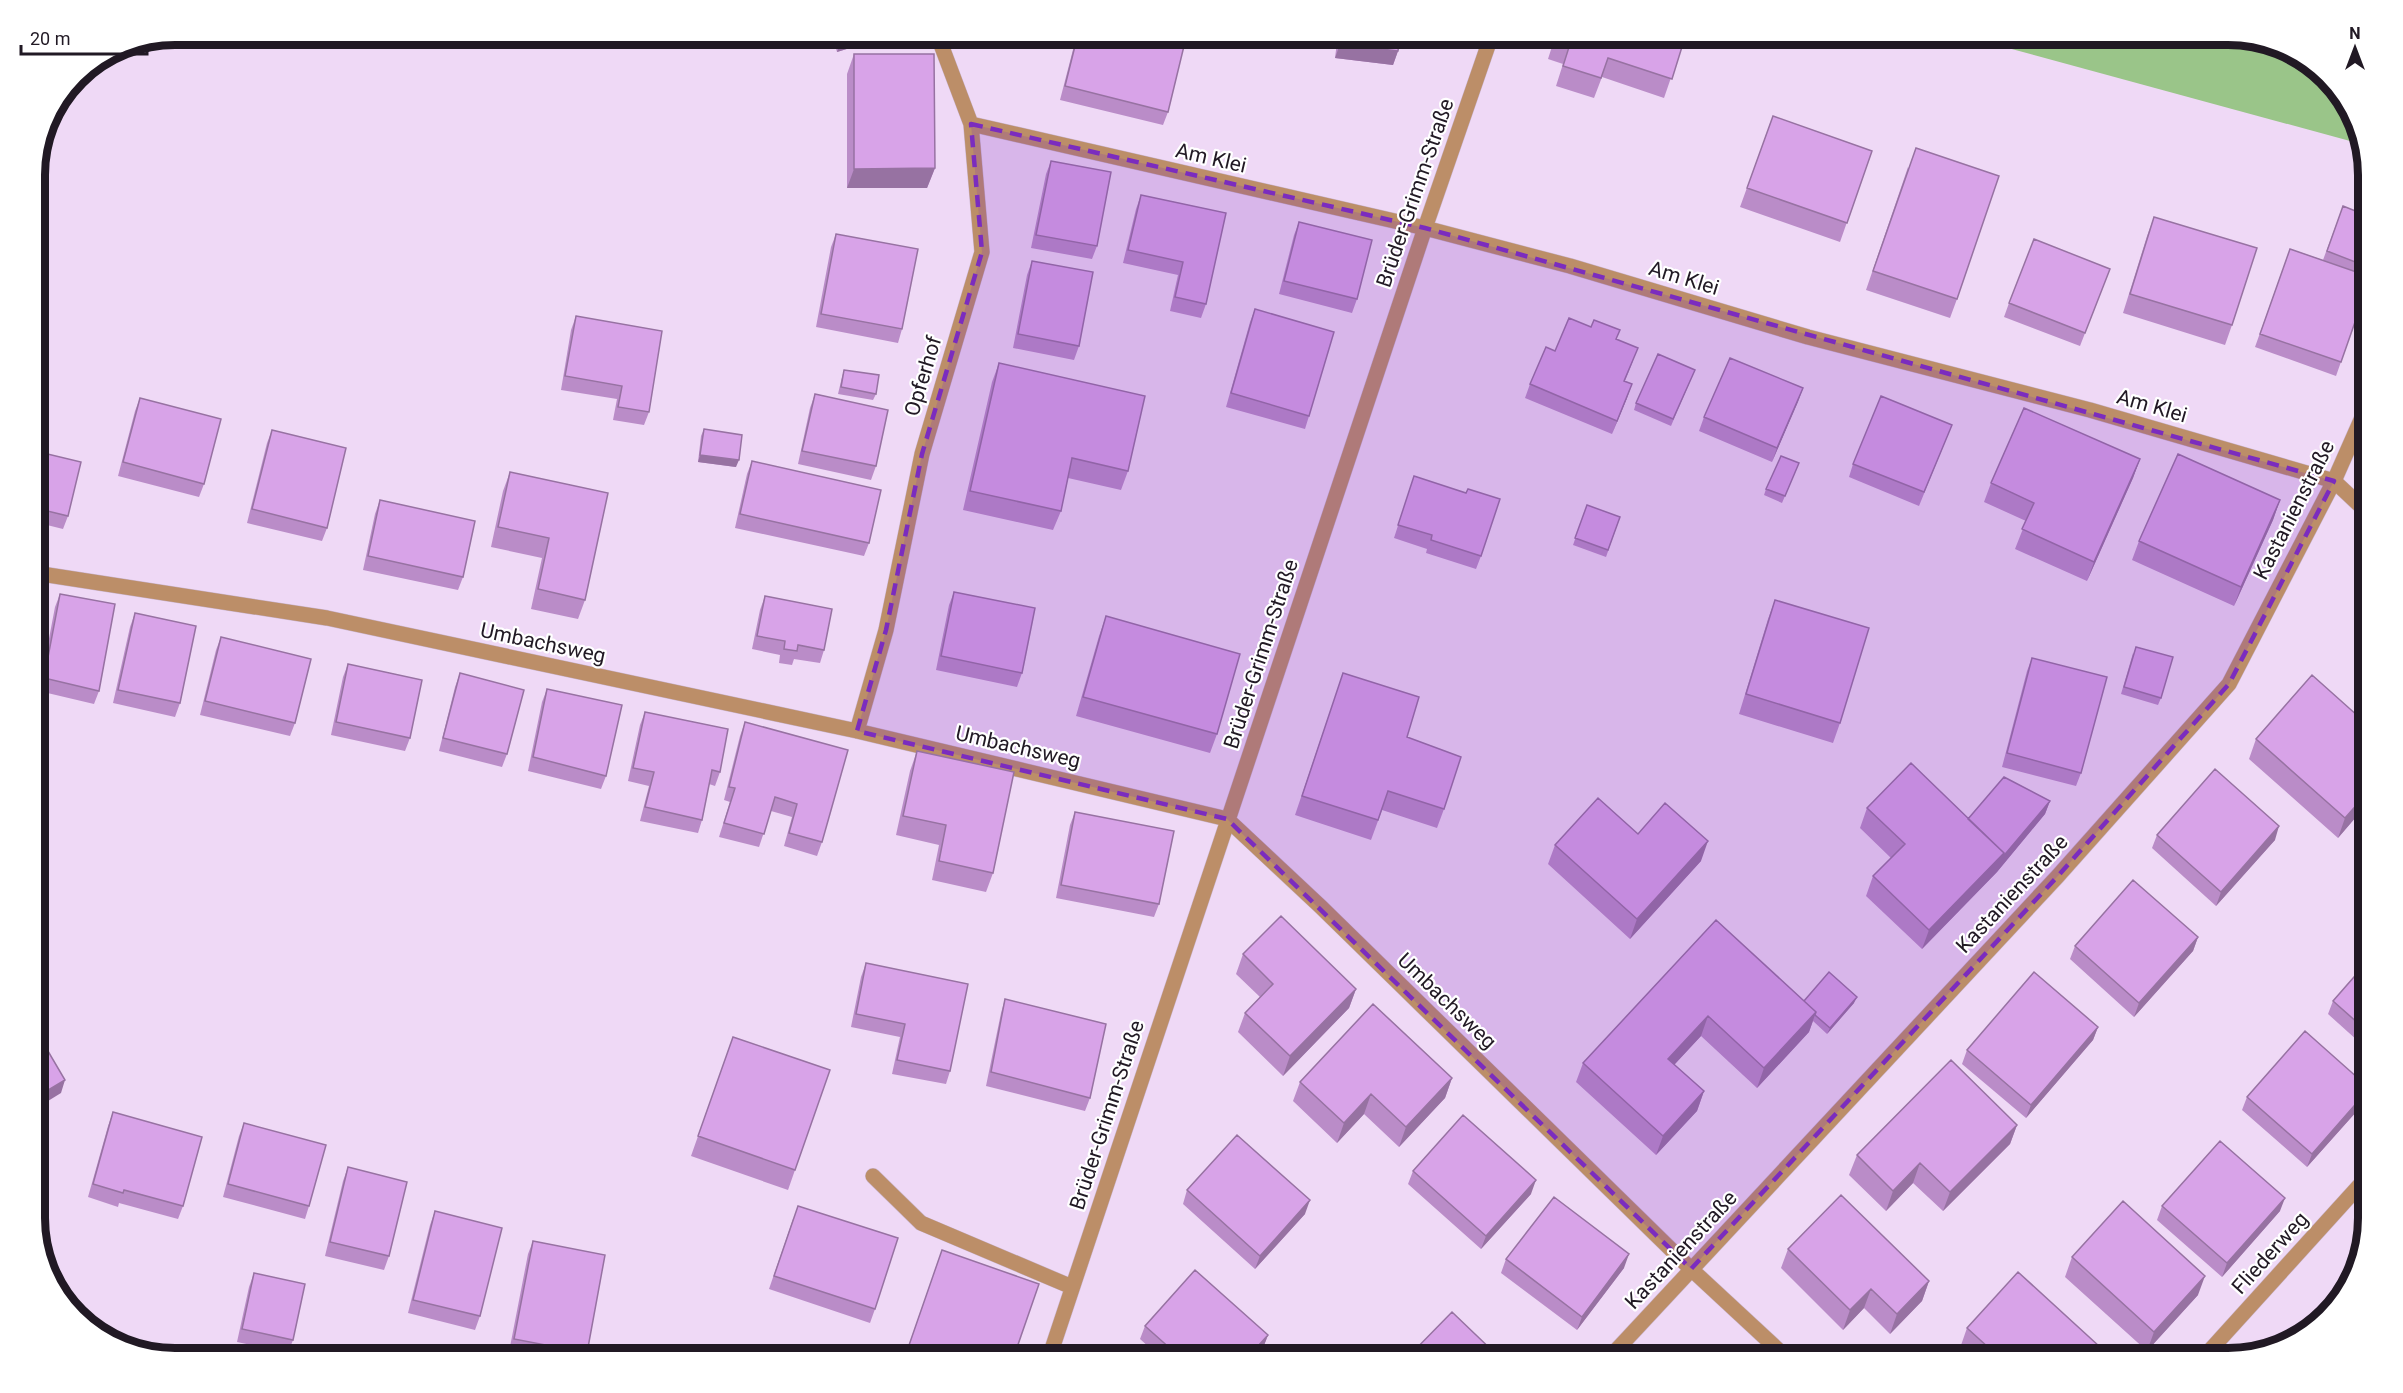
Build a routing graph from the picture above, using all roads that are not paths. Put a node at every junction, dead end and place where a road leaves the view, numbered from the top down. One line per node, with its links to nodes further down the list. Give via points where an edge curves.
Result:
1 (941, 45): 3 (street, Opferhof)
2 (1488, 45): 4 (street, Brüder-Grimm-Straße)
3 (971, 124): 4 (street, Am Klei); 9 (street, Opferhof, via 982,252 922,454 886,630)
4 (1425, 228): 6 (street, Am Klei); 10 (street, Brüder-Grimm-Straße)
5 (2358, 427): 6 (street, Kastanienstraße)
6 (2334, 481): 7 (street, Am Klei); 13 (street, Kastanienstraße, via 2229,684 2057,877)
7 (2358, 504)
8 (45, 575): 9 (street, Umbachsweg, via 327,618)
9 (857, 731): 10 (street, Umbachsweg)
10 (1227, 819): 13 (street, Umbachsweg); 14 (street, Brüder-Grimm-Straße)
11 (873, 1176): 14 (street, via 921,1223)
12 (2358, 1187): 18 (street, Fliederweg)
13 (1691, 1269): 16 (street, Kastanienstraße); 17 (street, Umbachsweg)
14 (1072, 1287): 15 (street, Brüder-Grimm-Straße)
15 (1053, 1348)
16 (1619, 1348)
17 (1775, 1348)
18 (2214, 1348)

